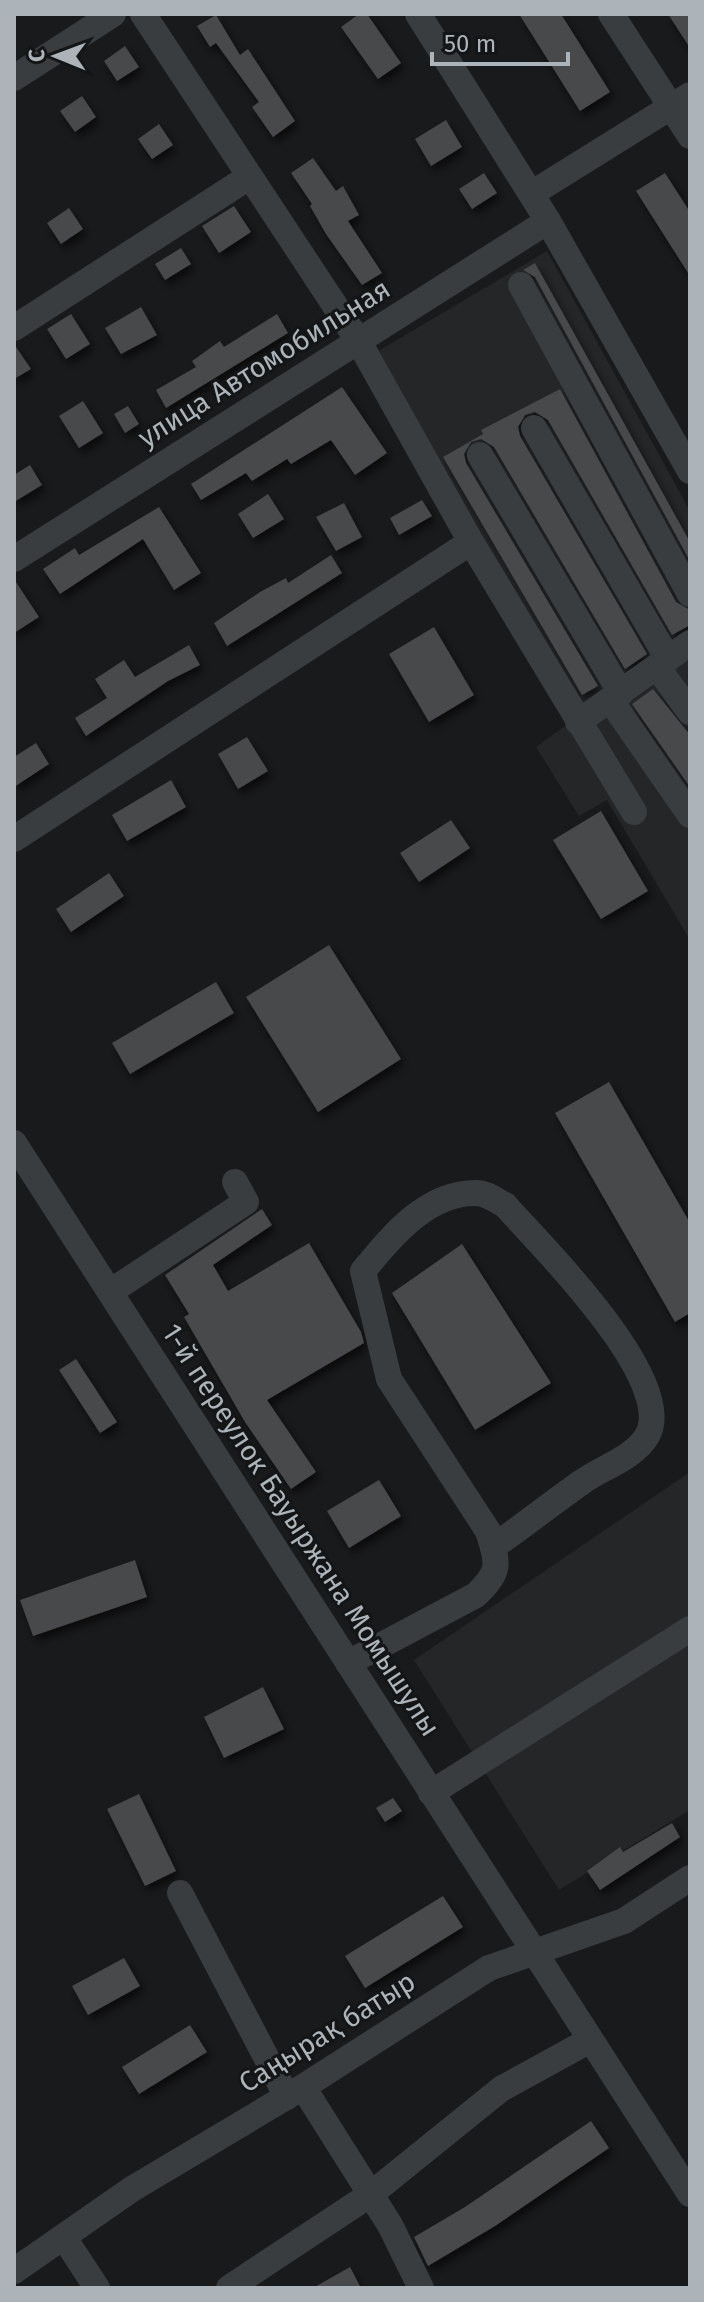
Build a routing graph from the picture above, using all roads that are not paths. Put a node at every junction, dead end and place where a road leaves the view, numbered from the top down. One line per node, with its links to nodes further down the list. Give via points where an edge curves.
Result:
1 (113, 14): 5 (street)
2 (143, 14): 8 (street)
3 (418, 14): 9 (street)
4 (618, 17): 6 (street)
5 (14, 78)
6 (680, 101): 7 (street); 9 (street)
7 (690, 136)
8 (249, 177): 12 (street); 13 (street)
9 (531, 194): 10 (street)
10 (548, 221): 13 (street, улица Автомобильная); 16 (street)
11 (521, 285): 19 (street)
12 (14, 328)
13 (359, 342): 17 (street); 18 (street, улица Автомобильная)
14 (534, 428): 21 (street)
15 (480, 455): 22 (street)
16 (690, 471)
17 (471, 542): 24 (street); 27 (street)
18 (14, 559)
19 (690, 594)
20 (690, 643): 21 (street)
21 (662, 663): 22 (street); 23 (street)
22 (616, 697): 24 (street); 26 (street)
23 (690, 712)
24 (578, 722): 25 (street)
25 (634, 812)
26 (690, 815)
27 (14, 839)
28 (14, 1143): 30 (street, 1-й переулок Бауыржана Момышулы)
29 (235, 1182): 30 (street, via 246,1202)
30 (110, 1292): 33 (street, 1-й переулок Бауыржана Момышулы)
31 (493, 1547): 31 (street, via 627,1455 647,1436 650,1414 645,1384 619,1336 505,1205 480,1192 449,1197 403,1223 363,1271 389,1379 488,1531); 33 (street, via 498,1563 492,1580 476,1595)
32 (690, 1629): 34 (street)
33 (348, 1663): 34 (street, 1-й переулок Бауыржана Момышулы)
34 (431, 1793): 37 (street, 1-й переулок Бауыржана Момышулы)
35 (690, 1878): 37 (street, Саңырақ батыр, via 624,1921)
36 (180, 1893): 39 (street)
37 (533, 1952): 38 (street); 39 (street, Саңырақ батыр, via 489,1968)
38 (590, 2040): 40 (street, via 501,2089); 41 (street)
39 (295, 2092): 40 (street); 42 (street, Саңырақ батыр, via 132,2189)
40 (371, 2194): 45 (street); 46 (street)
41 (690, 2194)
42 (65, 2239): 43 (street, Саңырақ батыр); 44 (street)
43 (14, 2271)
44 (97, 2288)
45 (229, 2288)
46 (421, 2288)

